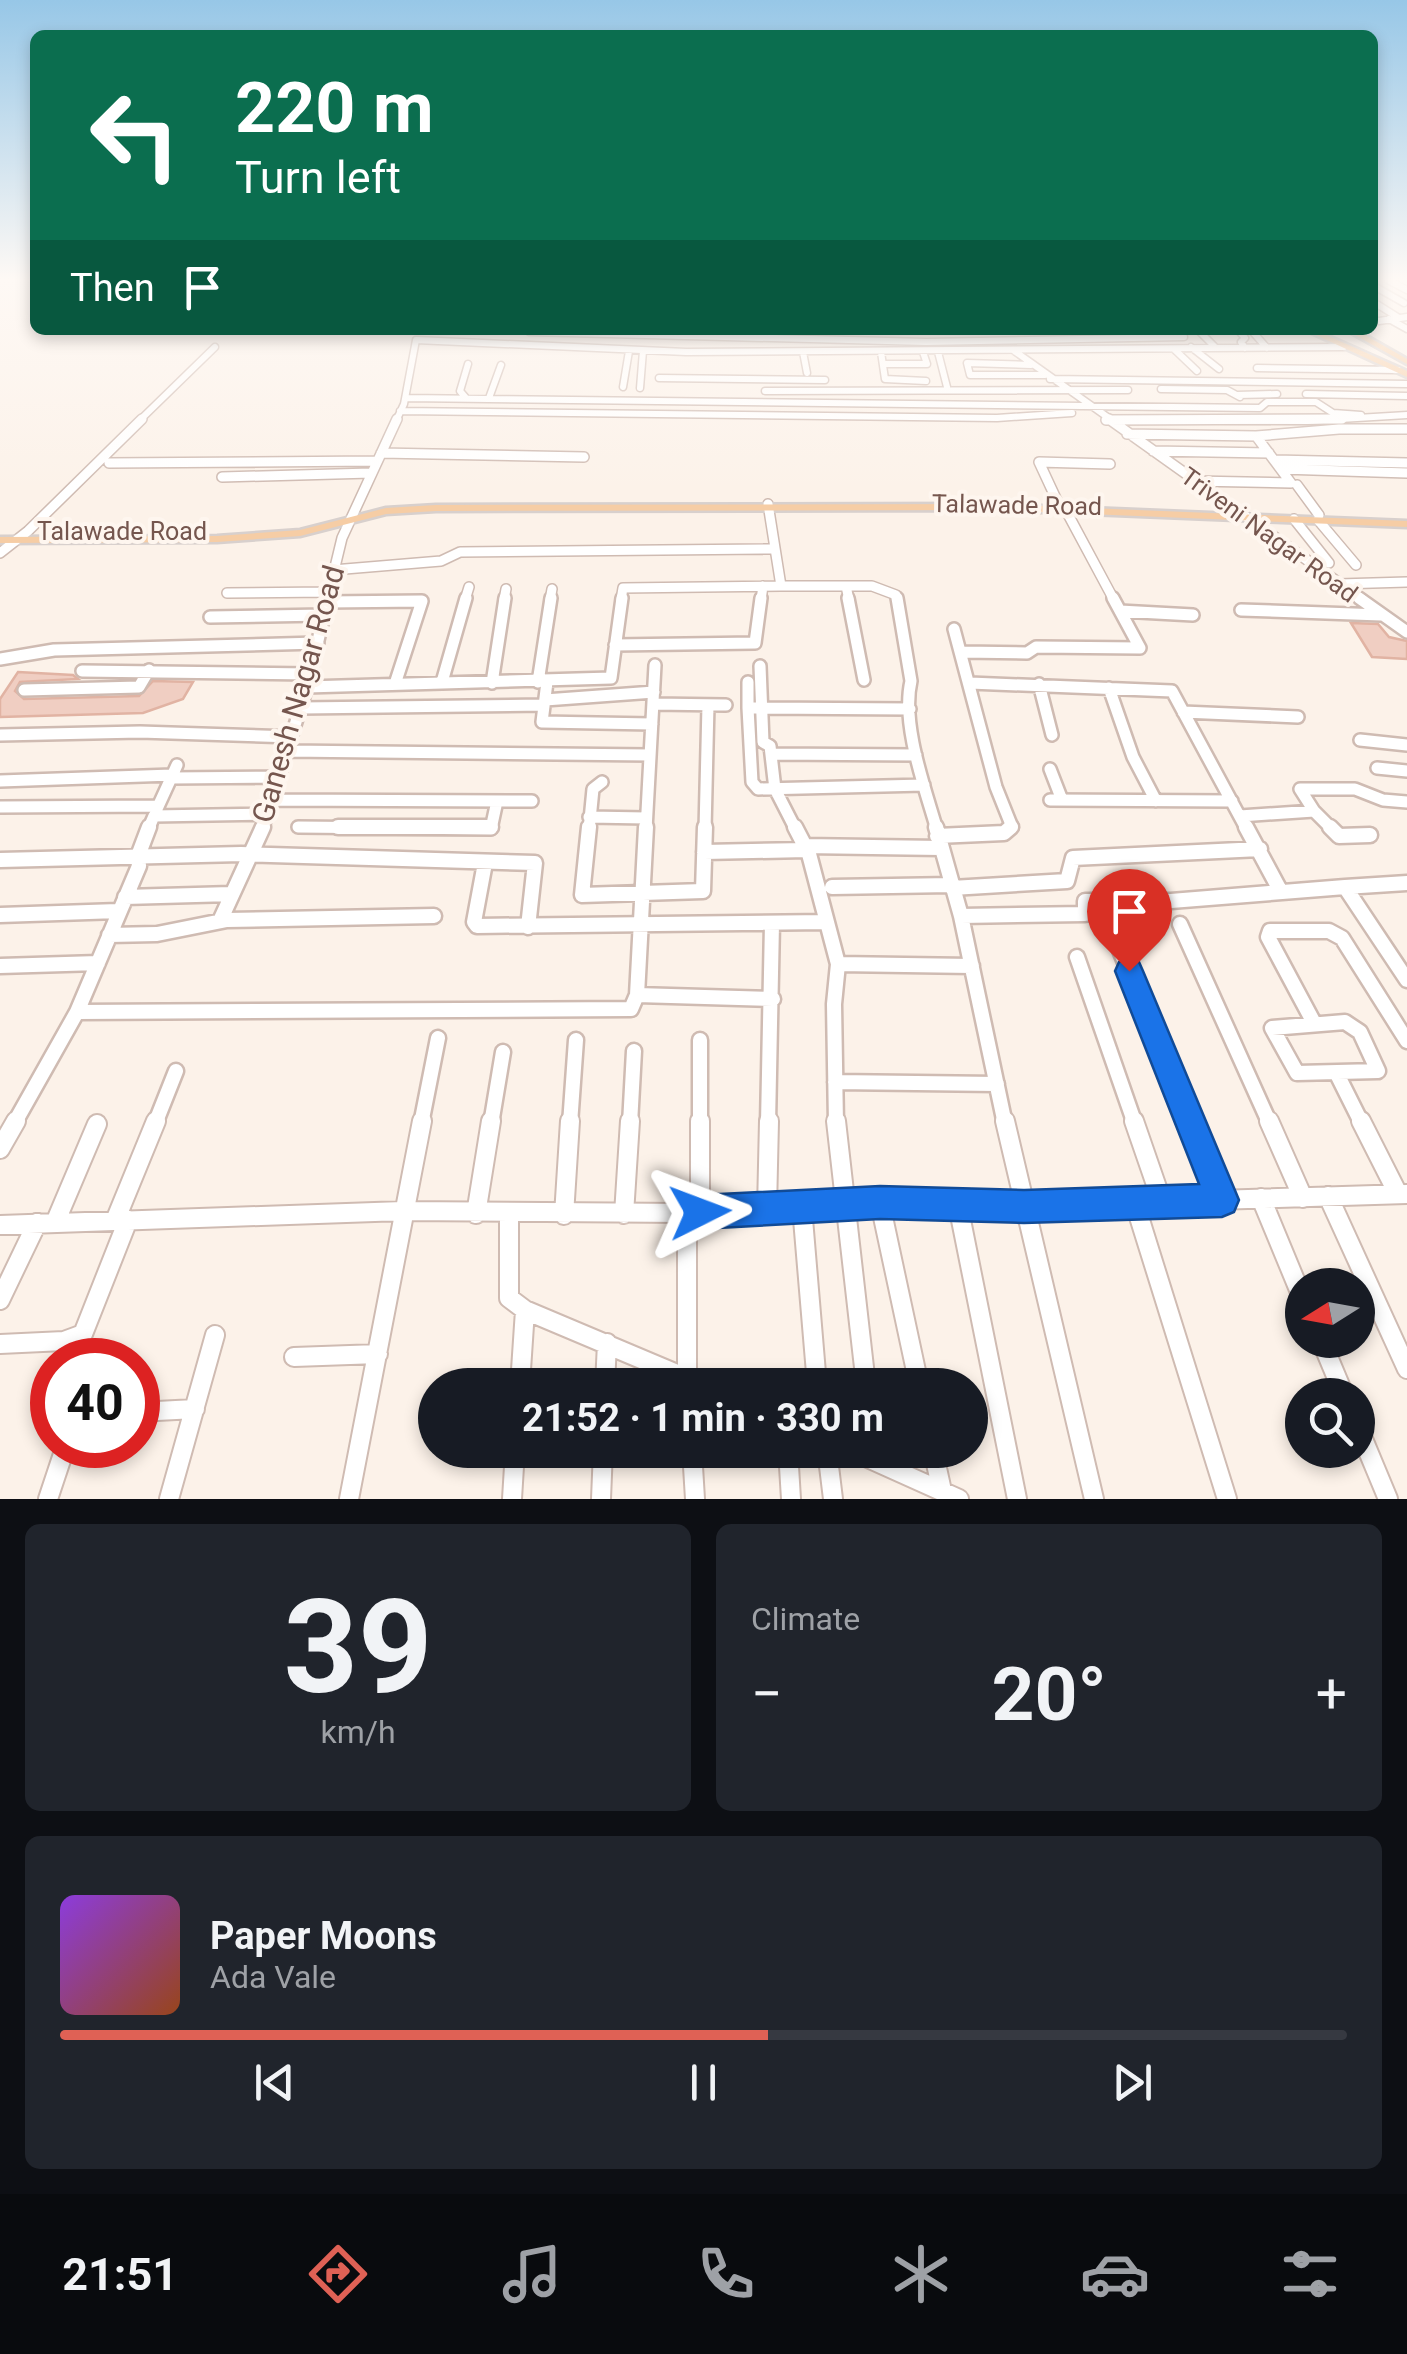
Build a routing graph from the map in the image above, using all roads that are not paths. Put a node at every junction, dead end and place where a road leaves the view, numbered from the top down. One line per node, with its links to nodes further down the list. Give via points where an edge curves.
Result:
1 (212, 350): 83 (street)
2 (414, 350): 47 (street, Ganesh Nagar Road)
3 (610, 350): 8 (street)
4 (1098, 350): 9 (street)
5 (1175, 350): 28 (street)
6 (1196, 350): 25 (street)
7 (1351, 350): 30 (main road)
8 (629, 351): 10 (street); 39 (street)
9 (1015, 351): 17 (street); 22 (street, Triveni Nagar Road)
10 (643, 352): 11 (street); 40 (street)
11 (674, 352): 12 (street); 18 (street)
12 (717, 352): 13 (street); 27 (street)
13 (773, 352): 14 (street); 19 (street)
14 (803, 352): 15 (street); 31 (street)
15 (881, 352): 16 (street); 23 (street)
16 (923, 352): 17 (street); 23 (street, via 927,364)
17 (938, 352): 29 (street)
18 (674, 362)
19 (773, 362)
20 (468, 364): 48 (street, via 460,391)
21 (501, 365): 49 (street)
22 (1034, 365): 32 (street, via 967,363); 33 (street, Triveni Nagar Road)
23 (885, 367): 26 (street); 36 (street, via 886,380)
24 (1256, 368): 30 (street)
25 (1219, 369)
26 (928, 370)
27 (715, 371): 34 (street); 35 (street)
28 (1197, 371)
29 (944, 372): 32 (street); 38 (street)
30 (1402, 372)
31 (806, 373)
32 (970, 375): 33 (street)
33 (1048, 377): 37 (street); 41 (street, Triveni Nagar Road)
34 (659, 378)
35 (825, 380)
36 (926, 380)
37 (1407, 384)
38 (947, 387)
39 (623, 388)
40 (640, 388)
41 (1064, 389): 43 (street); 44 (street); 51 (street, Triveni Nagar Road)
42 (1161, 389): 45 (street)
43 (1128, 390)
44 (765, 391)
45 (1236, 395): 46 (street); 50 (street)
46 (1407, 396)
47 (406, 398): 48 (street); 52 (street, Ganesh Nagar Road)
48 (466, 398): 49 (street)
49 (489, 398): 51 (street)
50 (1267, 402): 51 (street, via 1260,408); 54 (street, via 1316,402 1334,413)
51 (1088, 406): 53 (street, Triveni Nagar Road)
52 (400, 412): 53 (street, via 997,418); 63 (street, Ganesh Nagar Road)
53 (1096, 412): 56 (street, Triveni Nagar Road)
54 (1360, 415): 55 (street); 56 (street)
55 (1407, 415)
56 (1106, 420): 58 (street, Triveni Nagar Road)
57 (1407, 429): 59 (street)
58 (1129, 435): 59 (street); 60 (street, Triveni Nagar Road)
59 (1256, 436): 62 (street)
60 (1152, 451): 62 (street); 70 (street, Triveni Nagar Road)
61 (584, 456): 63 (street)
62 (1272, 456): 64 (street); 67 (street)
63 (378, 457): 65 (street); 69 (street, Ganesh Nagar Road)
64 (1407, 462)
65 (109, 463)
66 (1110, 464): 75 (street, via 1039,462)
67 (1282, 469): 68 (street); 73 (street, via 1292,482)
68 (1407, 473)
69 (371, 474): 71 (street); 81 (street, Ganesh Nagar Road)
70 (1184, 474): 72 (street, Triveni Nagar Road); 73 (street, via 1248,476)
71 (222, 477)
72 (1194, 482): 73 (street); 78 (street, Triveni Nagar Road)
73 (1254, 482)
74 (1297, 485): 79 (street)
75 (1062, 506): 76 (main road, Talawade Road); 78 (main road, Talawade Road); 104 (street)
76 (768, 507): 77 (main road, Talawade Road); 88 (street)
77 (627, 508): 81 (main road, Talawade Road, via 405,509)
78 (1242, 514): 79 (main road, Talawade Road); 80 (main road, Talawade Road); 94 (street, Triveni Nagar Road)
79 (1318, 517): 80 (main road, Talawade Road); 82 (main road, Talawade Road); 91 (street)
80 (1294, 519): 90 (street)
81 (351, 521): 85 (main road, Talawade Road); 92 (street, Ganesh Nagar Road)
82 (1407, 521)
83 (28, 531): 84 (main road, Talawade Road); 85 (main road, Talawade Road); 87 (street)
84 (0, 532)
85 (244, 536): 87 (main road, Talawade Road)
86 (0, 540): 87 (main road, Talawade Road)
87 (14, 540): 89 (street)
88 (773, 549): 92 (street, via 460,552 441,561); 97 (street)
89 (0, 553)
90 (1329, 563)
91 (1356, 565)
92 (334, 570): 102 (street, Ganesh Nagar Road)
93 (1407, 582): 94 (street)
94 (1338, 584): 106 (street, Triveni Nagar Road)
95 (470, 586): 120 (street)
96 (762, 586): 97 (street); 111 (street, via 623,588); 111 (street, via 755,643)
97 (781, 586): 98 (street)
98 (846, 586): 119 (street); 136 (street, via 886,588 896,595)
99 (506, 588): 123 (street)
100 (552, 589): 121 (street)
101 (227, 593): 102 (street)
102 (326, 603): 107 (street); 110 (street, Ganesh Nagar Road); 125 (street, via 421,600)
103 (1241, 610): 106 (street)
104 (1120, 612): 105 (street); 112 (street, via 1140,648)
105 (1193, 615)
106 (1382, 615): 109 (street, Triveni Nagar Road)
107 (210, 618)
108 (954, 630): 112 (street)
109 (1407, 632)
110 (318, 644): 113 (street, via 54,650); 118 (street, Ganesh Nagar Road)
111 (616, 644): 121 (street, via 611,678)
112 (960, 652): 124 (street)
113 (0, 659)
114 (654, 665): 130 (street)
115 (760, 666): 134 (street)
116 (149, 670): 117 (street); 118 (street); 129 (street, via 139,688)
117 (82, 671)
118 (309, 674): 127 (street, Ganesh Nagar Road)
119 (864, 680)
120 (442, 682): 123 (street); 125 (street)
121 (543, 682): 123 (street); 131 (street)
122 (748, 682): 134 (street)
123 (492, 683)
124 (970, 683): 126 (street); 174 (street, via 1012,830)
125 (395, 684): 127 (street)
126 (1038, 684): 128 (street); 140 (street)
127 (306, 687): 135 (street, Ganesh Nagar Road)
128 (1109, 688): 137 (street, via 1172,691); 161 (street)
129 (24, 690)
130 (654, 698): 131 (street); 132 (street); 139 (street)
131 (544, 702): 135 (street); 139 (street, via 542,722)
132 (708, 704): 133 (street); 177 (street)
133 (726, 704)
134 (754, 707): 136 (street); 146 (street); 157 (street, via 753,787)
135 (300, 708): 142 (street, Ganesh Nagar Road)
136 (910, 709): 148 (street)
137 (1183, 712): 138 (street); 162 (street)
138 (1298, 717)
139 (652, 724): 147 (street)
140 (1052, 734)
141 (0, 735): 142 (street)
142 (292, 737): 145 (street, Ganesh Nagar Road)
143 (1360, 740): 144 (street)
144 (1407, 744)
145 (288, 751): 147 (street); 153 (street, Ganesh Nagar Road)
146 (772, 754): 148 (street); 157 (street)
147 (650, 755): 170 (street)
148 (916, 755): 156 (street)
149 (1376, 768): 151 (street)
150 (1050, 769): 161 (street, via 1056,800)
151 (1407, 771)
152 (173, 773): 153 (street); 154 (street); 166 (street)
153 (280, 777): 165 (street, Ganesh Nagar Road)
154 (0, 781)
155 (602, 782): 169 (street, via 594,785)
156 (924, 786): 157 (street); 174 (street)
157 (776, 788): 175 (street)
158 (374, 801): 159 (street); 165 (street); 171 (street)
159 (497, 801): 160 (street); 171 (street, via 491,829)
160 (532, 801)
161 (1156, 801): 162 (street)
162 (1232, 801): 168 (street)
163 (1407, 802): 167 (street, via 1355,789 1300,790)
164 (0, 807): 166 (street)
165 (271, 807): 166 (street); 179 (street, Ganesh Nagar Road)
166 (156, 811): 178 (street)
167 (1314, 811): 168 (street); 173 (street, via 1339,836)
168 (1240, 816): 176 (street)
169 (589, 817): 170 (street); 188 (street, via 582,895)
170 (646, 818): 188 (street)
171 (366, 827): 172 (street)
172 (298, 828)
173 (1370, 835)
174 (939, 842): 175 (street); 183 (street)
175 (805, 848): 177 (street); 194 (street)
176 (1260, 850): 183 (street, via 1073,858 1067,881); 186 (street)
177 (704, 852): 188 (street, via 703,891)
178 (138, 856): 179 (street); 180 (street); 189 (street)
179 (248, 856): 181 (street); 187 (street, Ganesh Nagar Road)
180 (0, 860)
181 (485, 864): 197 (street, via 536,863); 197 (street, via 474,924)
182 (1407, 883): 185 (street)
183 (952, 886): 184 (street); 192 (street)
184 (832, 887)
185 (1345, 887): 186 (street); 206 (street)
186 (1282, 892): 192 (street, via 1085,901 1084,914)
187 (230, 894): 189 (street); 193 (street, Ganesh Nagar Road)
188 (641, 894): 198 (street)
189 (122, 904): 190 (street); 199 (street)
190 (0, 914)
191 (434, 916): 193 (street)
192 (961, 916): 205 (street)
193 (220, 921): 199 (street, via 157,934)
194 (827, 922): 195 (street); 203 (street)
195 (772, 923): 198 (street); 208 (street)
196 (1180, 924): 226 (street)
197 (528, 926): 198 (street)
198 (640, 927): 207 (street)
199 (109, 935): 202 (street)
200 (1115, 938): 227 (street)
201 (1077, 957): 228 (street)
202 (98, 963): 204 (street); 209 (street)
203 (838, 964): 205 (street); 219 (street)
204 (0, 966)
205 (972, 966): 220 (street)
206 (1407, 980)
207 (636, 995): 208 (street); 209 (street, via 630,1009)
208 (774, 999): 235 (street)
209 (77, 1012): 222 (street)
210 (1314, 1024): 214 (street, via 1270,931 1329,931 1342,938); 218 (street, via 1272,1028 1297,1073); 218 (street, via 1355,1026 1379,1070)
211 (438, 1038): 236 (street)
212 (576, 1040): 240 (street)
213 (700, 1040): 237 (street)
214 (1407, 1041)
215 (634, 1051): 241 (street)
216 (503, 1052): 238 (street)
217 (176, 1072): 242 (street)
218 (1337, 1074): 223 (street)
219 (835, 1082): 220 (street); 230 (street)
220 (997, 1084): 234 (street)
221 (98, 1124): 243 (street)
222 (0, 1149)
223 (1403, 1194): 224 (street)
224 (1328, 1196): 226 (street); 260 (street)
225 (1260, 1198): 226 (street); 227 (street); 245 (street)
226 (1303, 1198)
227 (1222, 1200): 228 (street)
228 (1162, 1202): 231 (street)
229 (880, 1203): 230 (street); 232 (street); 259 (street)
230 (843, 1204): 233 (street); 258 (street)
231 (1136, 1204): 234 (street); 283 (street)
232 (958, 1205): 234 (street); 281 (street)
233 (802, 1206): 235 (street); 257 (street)
234 (1024, 1206): 282 (street)
235 (767, 1208): 237 (street)
236 (403, 1211): 238 (street); 242 (street); 251 (street)
237 (693, 1212): 241 (street); 256 (street)
238 (476, 1214): 239 (street)
239 (509, 1214): 240 (street); 247 (street, via 509,1298)
240 (564, 1214): 241 (street)
241 (624, 1214)
242 (121, 1220): 243 (street); 250 (street, via 83,1334)
243 (46, 1223): 244 (street); 246 (street)
244 (0, 1225)
245 (1290, 1268)
246 (0, 1300)
247 (525, 1310): 249 (street); 253 (street)
248 (215, 1335): 261 (street)
249 (606, 1342): 254 (street); 255 (street)
250 (0, 1344)
251 (378, 1354): 252 (street); 275 (street)
252 (294, 1357)
253 (521, 1368)
254 (605, 1368)
255 (661, 1368)
256 (693, 1368)
257 (816, 1368)
258 (864, 1368)
259 (915, 1368)
260 (1407, 1369)
261 (195, 1408): 262 (street); 274 (street)
262 (160, 1410)
263 (58, 1468): 273 (street)
264 (514, 1468): 276 (street)
265 (602, 1468): 277 (street)
266 (693, 1468): 278 (street)
267 (789, 1468): 279 (street)
268 (829, 1468): 280 (street)
269 (896, 1468): 272 (street)
270 (939, 1468): 272 (street)
271 (1375, 1468): 284 (street)
272 (949, 1496)
273 (48, 1499)
274 (169, 1499)
275 (348, 1499)
276 (512, 1499)
277 (601, 1499)
278 (695, 1499)
279 (791, 1499)
280 (833, 1499)
281 (1016, 1499)
282 (1094, 1499)
283 (1227, 1499)
284 (1388, 1499)

